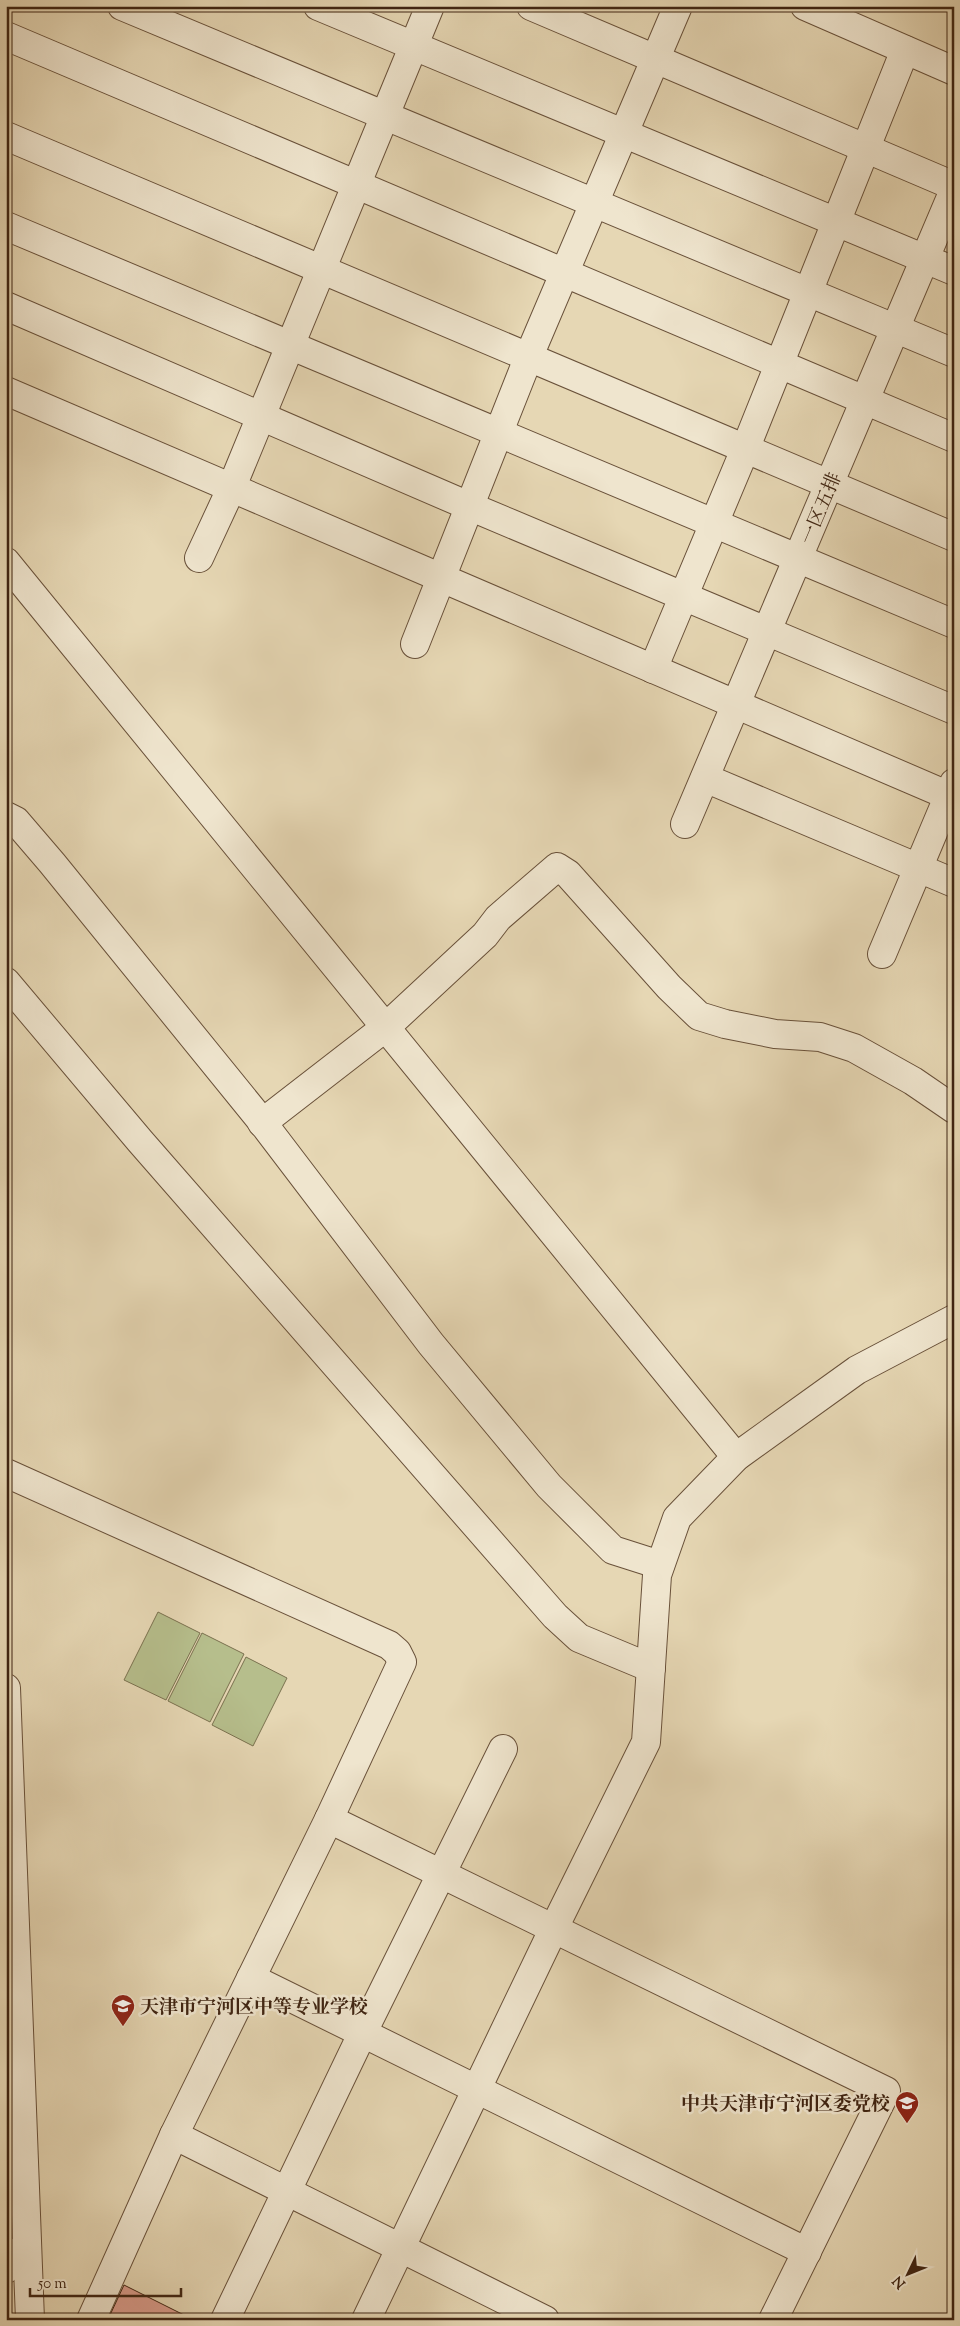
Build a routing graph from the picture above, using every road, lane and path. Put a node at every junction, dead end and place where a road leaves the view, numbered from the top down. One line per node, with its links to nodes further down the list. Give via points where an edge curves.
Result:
1 (122, 6): 12 (street)
2 (318, 6): 8 (street)
3 (430, 6): 8 (street)
4 (531, 6): 10 (street)
5 (678, 6): 10 (street)
6 (805, 6): 9 (street)
7 (6, 36): 16 (street)
8 (414, 46): 12 (street); 13 (street)
9 (904, 50): 11 (street); 15 (street)
10 (656, 59): 13 (street); 15 (street)
11 (954, 71)
12 (385, 115): 16 (street); 19 (street)
13 (624, 134): 19 (street); 20 (street)
14 (6, 136): 23 (street)
15 (865, 148): 17 (street); 20 (street)
16 (357, 184): 23 (street); 25 (street)
17 (954, 186)
18 (954, 190): 22 (street, 一区五排)
19 (595, 203): 25 (street); 26 (street)
20 (834, 222): 22 (street); 26 (street)
21 (6, 226): 29 (street)
22 (925, 259): 24 (street); 28 (street, 一区五排)
23 (322, 268): 29 (street); 31 (street)
24 (954, 271)
25 (565, 272): 31 (street); 32 (street)
26 (807, 292): 28 (street); 32 (street)
27 (6, 306): 35 (street)
28 (896, 329): 30 (street); 34 (street, 一区五排)
29 (290, 344): 35 (street); 36 (street)
30 (954, 353)
31 (529, 356): 36 (street); 38 (street)
32 (779, 363): 34 (street); 38 (street)
33 (6, 391): 40 (street)
34 (866, 400): 37 (street); 39 (street, 一区五排)
35 (261, 416): 40 (street); 41 (street)
36 (499, 432): 41 (street); 42 (street)
37 (954, 438)
38 (746, 447): 39 (street); 42 (street)
39 (831, 483): 43 (street); 45 (street, 一区五排)
40 (231, 489): 44 (street); 47 (street)
41 (469, 506): 47 (street); 48 (street)
42 (714, 523): 45 (street); 48 (street)
43 (954, 536)
44 (199, 558)
45 (799, 558): 49 (street); 50 (street, 一区五排)
46 (6, 562): 63 (street)
47 (443, 577): 51 (street); 52 (street)
48 (684, 597): 50 (street); 52 (street)
49 (954, 624)
50 (768, 632): 53 (street, 一区五排); 54 (street)
51 (414, 644)
52 (653, 669): 53 (street)
53 (736, 706): 55 (street, 一区五排); 56 (street)
54 (954, 710)
55 (705, 778): 58 (street, 一区五排); 59 (street)
56 (952, 792): 59 (street)
57 (6, 816): 65 (street, via 16,821 52,863)
58 (685, 824)
59 (918, 868): 60 (street); 61 (street)
60 (954, 882)
61 (882, 954)
62 (6, 982): 70 (street, via 140,1141 555,1616 579,1638)
63 (386, 1027): 64 (street, via 485,935 498,918 557,867 568,874 699,1016 776,1034 820,1037 854,1048); 65 (street); 67 (street)
64 (954, 1108)
65 (262, 1123): 69 (street, via 430,1344 549,1486 613,1550)
66 (954, 1319): 67 (street, via 858,1370)
67 (736, 1457): 69 (street, via 677,1518)
68 (6, 1473): 73 (street, via 389,1645 397,1652 402,1662)
69 (660, 1566): 70 (street)
70 (651, 1668): 75 (street, via 646,1742)
71 (6, 1688): 86 (street)
72 (503, 1749): 74 (street)
73 (329, 1819): 74 (street); 76 (street)
74 (442, 1873): 75 (street); 77 (street)
75 (554, 1928): 78 (street); 83 (street, via 886,2090)
76 (251, 1978): 77 (street); 80 (street)
77 (363, 2032): 78 (street); 81 (street)
78 (478, 2088): 82 (street); 83 (street)
79 (6, 2112): 84 (street)
80 (174, 2135): 81 (street); 87 (street)
81 (287, 2192): 82 (street); 88 (street)
82 (401, 2248): 89 (street); 90 (street)
83 (807, 2252): 91 (street)
84 (10, 2261): 85 (street)
85 (18, 2320)
86 (30, 2320)
87 (91, 2320)
88 (225, 2320)
89 (366, 2320)
90 (545, 2320)
91 (774, 2320)

